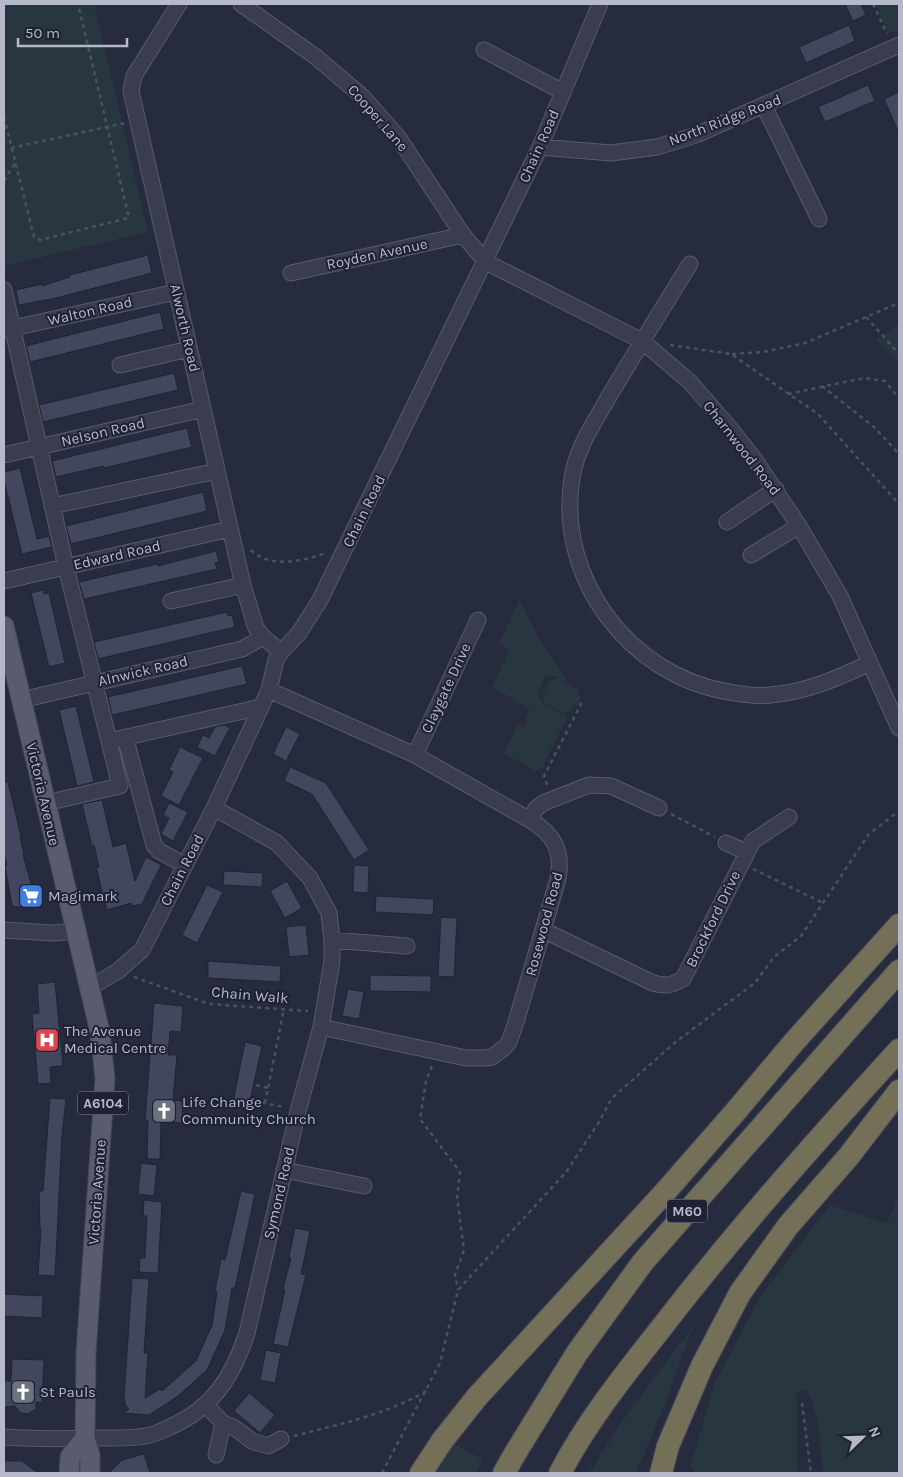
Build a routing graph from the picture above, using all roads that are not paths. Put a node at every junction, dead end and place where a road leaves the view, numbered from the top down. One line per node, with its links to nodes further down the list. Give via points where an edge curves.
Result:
1 (179, 4): 15 (street, Alworth Road, via 134,76 131,91)
2 (241, 4): 10 (street, Cooper Lane, via 316,57 363,97 398,137)
3 (600, 4): 6 (street, Chain Road)
4 (896, 46): 7 (street, North Ridge Road)
5 (484, 50): 6 (street)
6 (563, 92): 8 (street, Chain Road)
7 (764, 106): 8 (street, North Ridge Road, via 696,135 657,146 610,153); 9 (street)
8 (540, 147): 11 (street, Chain Road)
9 (819, 219)
10 (463, 235): 11 (street, Cooper Lane); 13 (street, Royden Avenue)
11 (486, 262): 17 (street, Charnwood Road); 37 (street, Chain Road, via 320,600 300,633)
12 (690, 264): 17 (street)
13 (291, 273)
14 (4, 290): 16 (street)
15 (176, 292): 16 (street, Walton Road); 18 (street, Alworth Road)
16 (8, 329): 21 (street)
17 (642, 341): 24 (street, Charnwood Road, via 690,382); 38 (street, via 579,449 572,478 570,506 575,546 586,583 602,611 636,650 661,668 718,690 769,696 806,690)
18 (189, 348): 19 (street); 20 (street, Alworth Road)
19 (120, 365)
20 (203, 409): 21 (street, Nelson Road); 23 (street, Alworth Road)
21 (39, 447): 22 (street, Nelson Road); 25 (street)
22 (4, 455)
23 (217, 470): 25 (street); 28 (street, Alworth Road)
24 (776, 490): 26 (street); 27 (street, Charnwood Road)
25 (52, 506): 30 (street)
26 (727, 522)
27 (799, 526): 29 (street); 38 (street, Charnwood Road, via 840,596)
28 (230, 529): 30 (street, Edward Road); 32 (street, Alworth Road)
29 (751, 555)
30 (66, 567): 31 (street, Edward Road); 39 (street)
31 (4, 581)
32 (243, 585): 33 (street); 36 (street, Alworth Road, via 252,619)
33 (171, 601)
34 (478, 620): 46 (street, Claygate Drive)
35 (4, 626): 41 (main road, Victoria Avenue / A6104)
36 (263, 636): 37 (street, Alworth Road); 39 (street, Alnwick Road, via 242,649)
37 (281, 652): 40 (street, Chain Road)
38 (870, 663): 43 (street, Charnwood Road)
39 (94, 682): 41 (street, Alnwick Road); 44 (street)
40 (269, 690): 42 (street, Chain Road); 46 (street, Rosewood Road)
41 (21, 700): 47 (main road, Victoria Avenue / A6104)
42 (261, 707): 44 (street); 48 (street, Chain Road)
43 (899, 728)
44 (109, 741): 47 (street, via 120,786)
45 (127, 744): 54 (street, via 154,845)
46 (415, 755): 51 (street, Rosewood Road)
47 (46, 803): 58 (main road, Victoria Avenue / A6104)
48 (214, 808): 54 (street, Chain Road); 59 (street, Symond Road, via 278,843 310,878 328,913)
49 (649, 809): 51 (street, via 611,786 589,785 543,803)
50 (789, 816): 53 (street, Brockford Drive, via 753,841)
51 (530, 820): 57 (street, Rosewood Road, via 551,837 559,856 558,879)
52 (726, 843): 53 (street)
53 (743, 858): 57 (street, Brockford Drive, via 683,979 665,986)
54 (185, 865): 63 (street, Chain Road, via 142,950 118,971)
55 (899, 925): 67 (highway, M60)
56 (4, 930): 58 (street)
57 (543, 930): 64 (street, Rosewood Road, via 509,1042 492,1057 466,1058)
58 (76, 931): 63 (main road, Victoria Avenue / A6104)
59 (332, 940): 61 (street); 64 (street, Symond Road, via 332,961)
60 (899, 942): 67 (highway, M60)
61 (408, 946)
62 (899, 971): 79 (highway, M60, via 643,1262 576,1354)
63 (89, 988): 73 (main road, Victoria Avenue / A6104, via 100,1032 105,1079 86,1352)
64 (321, 1028): 68 (street, Symond Road)
65 (899, 1050): 80 (highway, via 699,1278 614,1388)
66 (899, 1091): 81 (highway, via 849,1156 788,1226 740,1293 702,1366 668,1446)
67 (736, 1111): 78 (highway, M60, via 604,1260 476,1397)
68 (284, 1170): 69 (street); 70 (street, Symond Road, via 241,1352 223,1385)
69 (364, 1186)
70 (206, 1405): 71 (street); 73 (street, Symond Road, via 177,1424 145,1436)
71 (223, 1423): 74 (street, via 252,1441 268,1446); 75 (street)
72 (4, 1437): 73 (street, Symond Road)
73 (85, 1438): 76 (main road, via 70,1457); 77 (main road, Victoria Avenue / A6104, via 90,1454)
74 (281, 1440)
75 (216, 1455)
76 (69, 1473)
77 (90, 1473)
78 (421, 1473)
79 (504, 1473)
80 (560, 1473)
81 (661, 1473)

